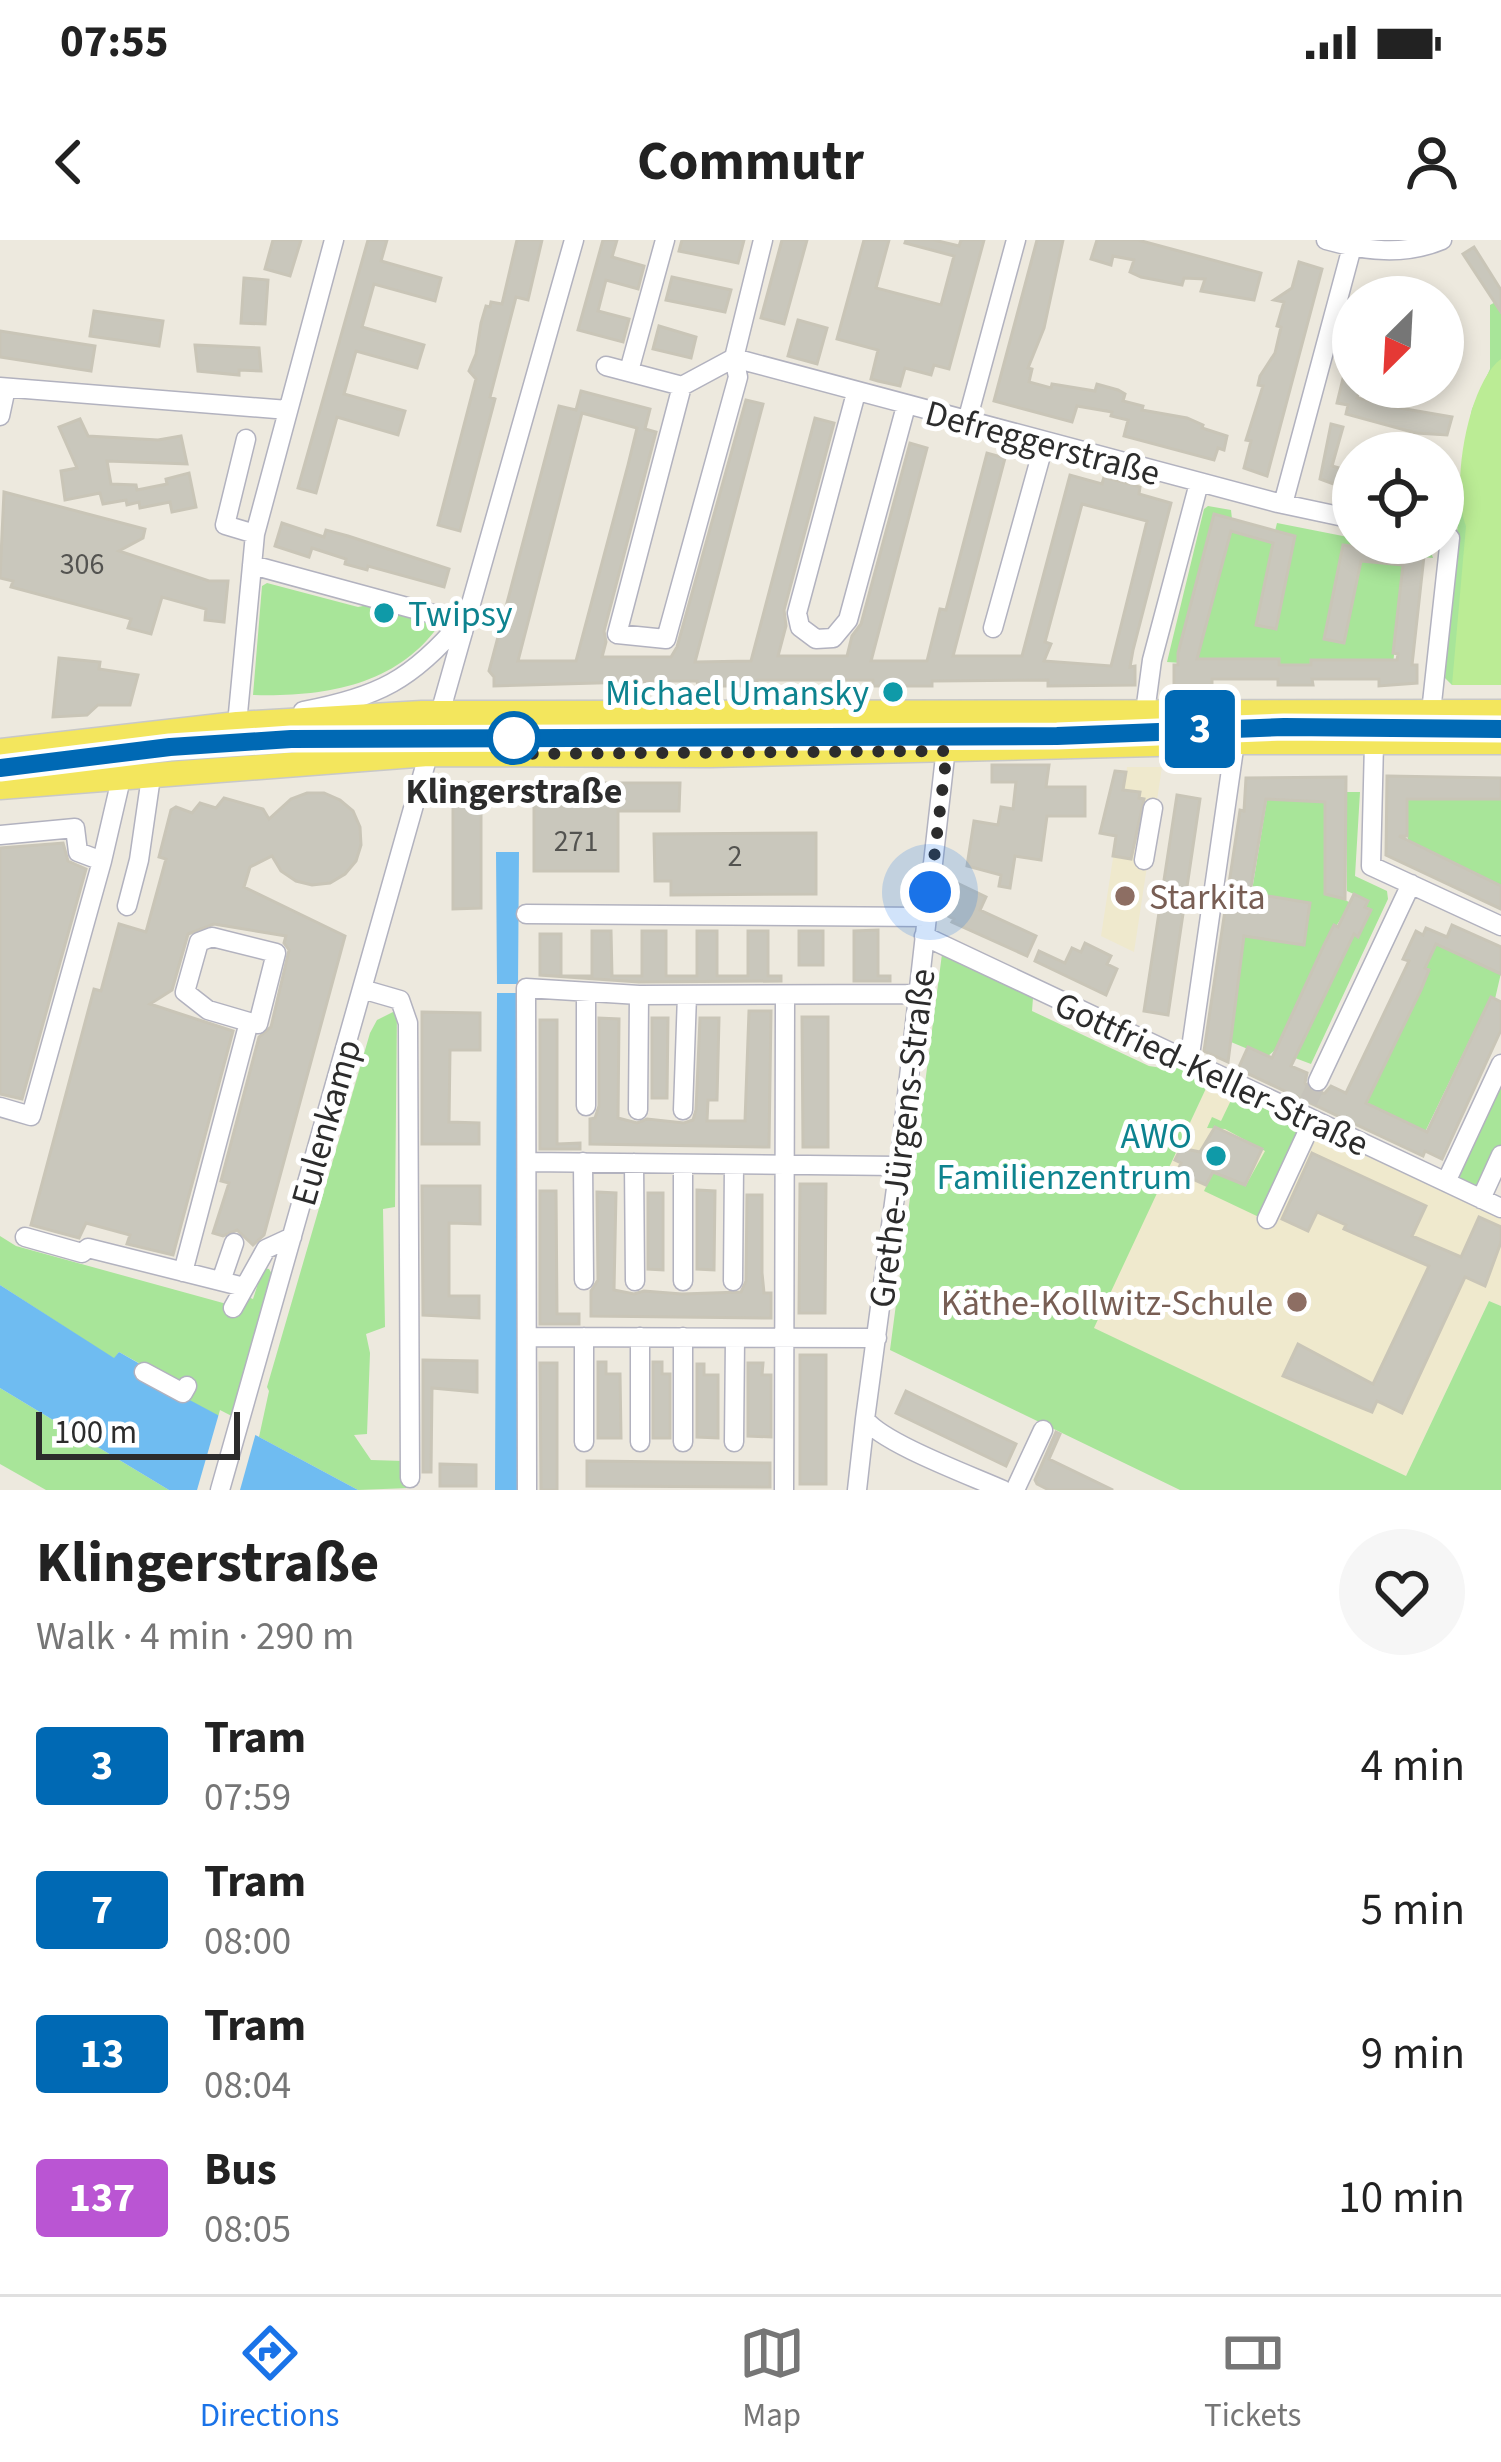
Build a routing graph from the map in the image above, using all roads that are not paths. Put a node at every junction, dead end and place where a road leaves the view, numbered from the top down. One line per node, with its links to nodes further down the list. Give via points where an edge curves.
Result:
1 (334, 240): 16 (street)
2 (574, 240): 27 (street)
3 (664, 240): 11 (street)
4 (763, 240): 9 (street)
5 (1016, 240): 18 (street)
6 (1326, 240): 8 (street)
7 (1442, 240): 8 (street, via 1399,252)
8 (1352, 247): 22 (street)
9 (734, 358): 12 (street); 12 (street, via 738,376 666,639 617,634); 14 (street, Defreggerstraße)
10 (605, 366): 11 (street)
11 (629, 371): 12 (street)
12 (682, 386)
13 (3, 387): 16 (street); 17 (street)
14 (856, 393): 15 (street, Defreggerstraße); 15 (street, via 797,613 816,639 846,626)
15 (906, 406): 18 (street, Defreggerstraße)
16 (288, 410): 24 (street)
17 (0, 416)
18 (968, 422): 20 (street, Defreggerstraße)
19 (246, 439): 24 (street, via 225,525)
20 (1045, 441): 21 (street, Defreggerstraße); 29 (street)
21 (1199, 483): 22 (street, Defreggerstraße); 31 (street)
22 (1283, 504): 23 (street, Defreggerstraße)
23 (1332, 514)
24 (255, 533): 26 (street)
25 (1447, 564): 32 (street)
26 (252, 565): 28 (street); 35 (street)
27 (467, 615): 34 (street); 35 (street, via 421,667 378,692)
28 (440, 616)
29 (993, 628)
30 (950, 712): 31 (main road); 34 (main road); 40 (street, Grethe-Jürgens-Straße)
31 (1144, 712): 32 (main road)
32 (1431, 712): 33 (main road)
33 (1501, 712)
34 (440, 713): 35 (main road); 41 (street)
35 (237, 724): 39 (main road)
36 (1235, 742): 38 (main road); 40 (main road); 61 (street)
37 (1501, 742): 38 (main road)
38 (1374, 743): 49 (street, via 1371,866)
39 (0, 751)
40 (947, 751): 41 (main road); 52 (street, Grethe-Jürgens-Straße)
41 (428, 754): 42 (main road); 54 (street, Eulenkamp)
42 (151, 777): 43 (main road); 50 (street)
43 (121, 779): 44 (main road); 48 (street)
44 (0, 787)
45 (1153, 808): 47 (street)
46 (0, 835): 48 (street, via 75,828 78,852)
47 (1144, 860)
48 (102, 861): 65 (street, via 31,1116)
49 (1411, 884): 53 (street); 63 (street)
50 (127, 906)
51 (526, 914): 52 (street)
52 (926, 926): 56 (street, Grethe-Jürgens-Straße); 61 (street, Gottfried-Keller-Straße)
53 (1501, 926)
54 (362, 989): 82 (street, Eulenkamp); 107 (street, via 400,1000 408,1023)
55 (586, 994): 57 (street); 64 (street); 70 (street, via 526,988)
56 (917, 994): 59 (street); 76 (street, Grethe-Jürgens-Straße)
57 (639, 995): 58 (street); 66 (street)
58 (686, 995): 59 (street); 67 (street)
59 (785, 996): 75 (street)
60 (254, 1023): 60 (street, via 276,953 212,937 199,942 185,992 208,1010); 84 (street)
61 (1180, 1058): 68 (street, Gottfried-Keller-Straße)
62 (1501, 1064): 77 (street)
63 (1318, 1081)
64 (586, 1106)
65 (0, 1107)
66 (638, 1110)
67 (683, 1110)
68 (1308, 1112): 77 (street, Gottfried-Keller-Straße); 80 (street)
69 (1501, 1155): 78 (street)
70 (527, 1162): 71 (street); 92 (street)
71 (583, 1162): 72 (street); 85 (street)
72 (634, 1163): 73 (street); 87 (street)
73 (683, 1164): 74 (street); 88 (street)
74 (734, 1165): 75 (street); 89 (street)
75 (784, 1166): 76 (street); 97 (street)
76 (898, 1166): 98 (street, Grethe-Jürgens-Straße)
77 (1446, 1182): 78 (street, Gottfried-Keller-Straße)
78 (1480, 1199): 79 (street, Gottfried-Keller-Straße)
79 (1501, 1208)
80 (1267, 1219)
81 (25, 1238): 84 (street, via 82,1253 107,1243)
82 (292, 1238): 90 (street, via 266,1249); 108 (street, Eulenkamp)
83 (234, 1244): 86 (street)
84 (184, 1272): 86 (street)
85 (584, 1280)
86 (221, 1281): 90 (street)
87 (635, 1281)
88 (683, 1281)
89 (733, 1281)
90 (244, 1287): 91 (street)
91 (232, 1307)
92 (528, 1336): 93 (street); 109 (street)
93 (584, 1337): 94 (street); 103 (street)
94 (640, 1337): 95 (street); 104 (street)
95 (683, 1337): 96 (street); 105 (street)
96 (735, 1337): 97 (street); 106 (street)
97 (784, 1338): 98 (street); 110 (street)
98 (877, 1338): 101 (street, Grethe-Jürgens-Straße)
99 (144, 1372): 100 (street, via 183,1394)
100 (187, 1386)
101 (865, 1419): 111 (street, Grethe-Jürgens-Straße); 112 (street)
102 (1043, 1430): 113 (street)
103 (584, 1442)
104 (640, 1442)
105 (683, 1442)
106 (734, 1442)
107 (410, 1478)
108 (220, 1490)
109 (527, 1490)
110 (784, 1490)
111 (857, 1490)
112 (1003, 1490)
113 (1015, 1490)

